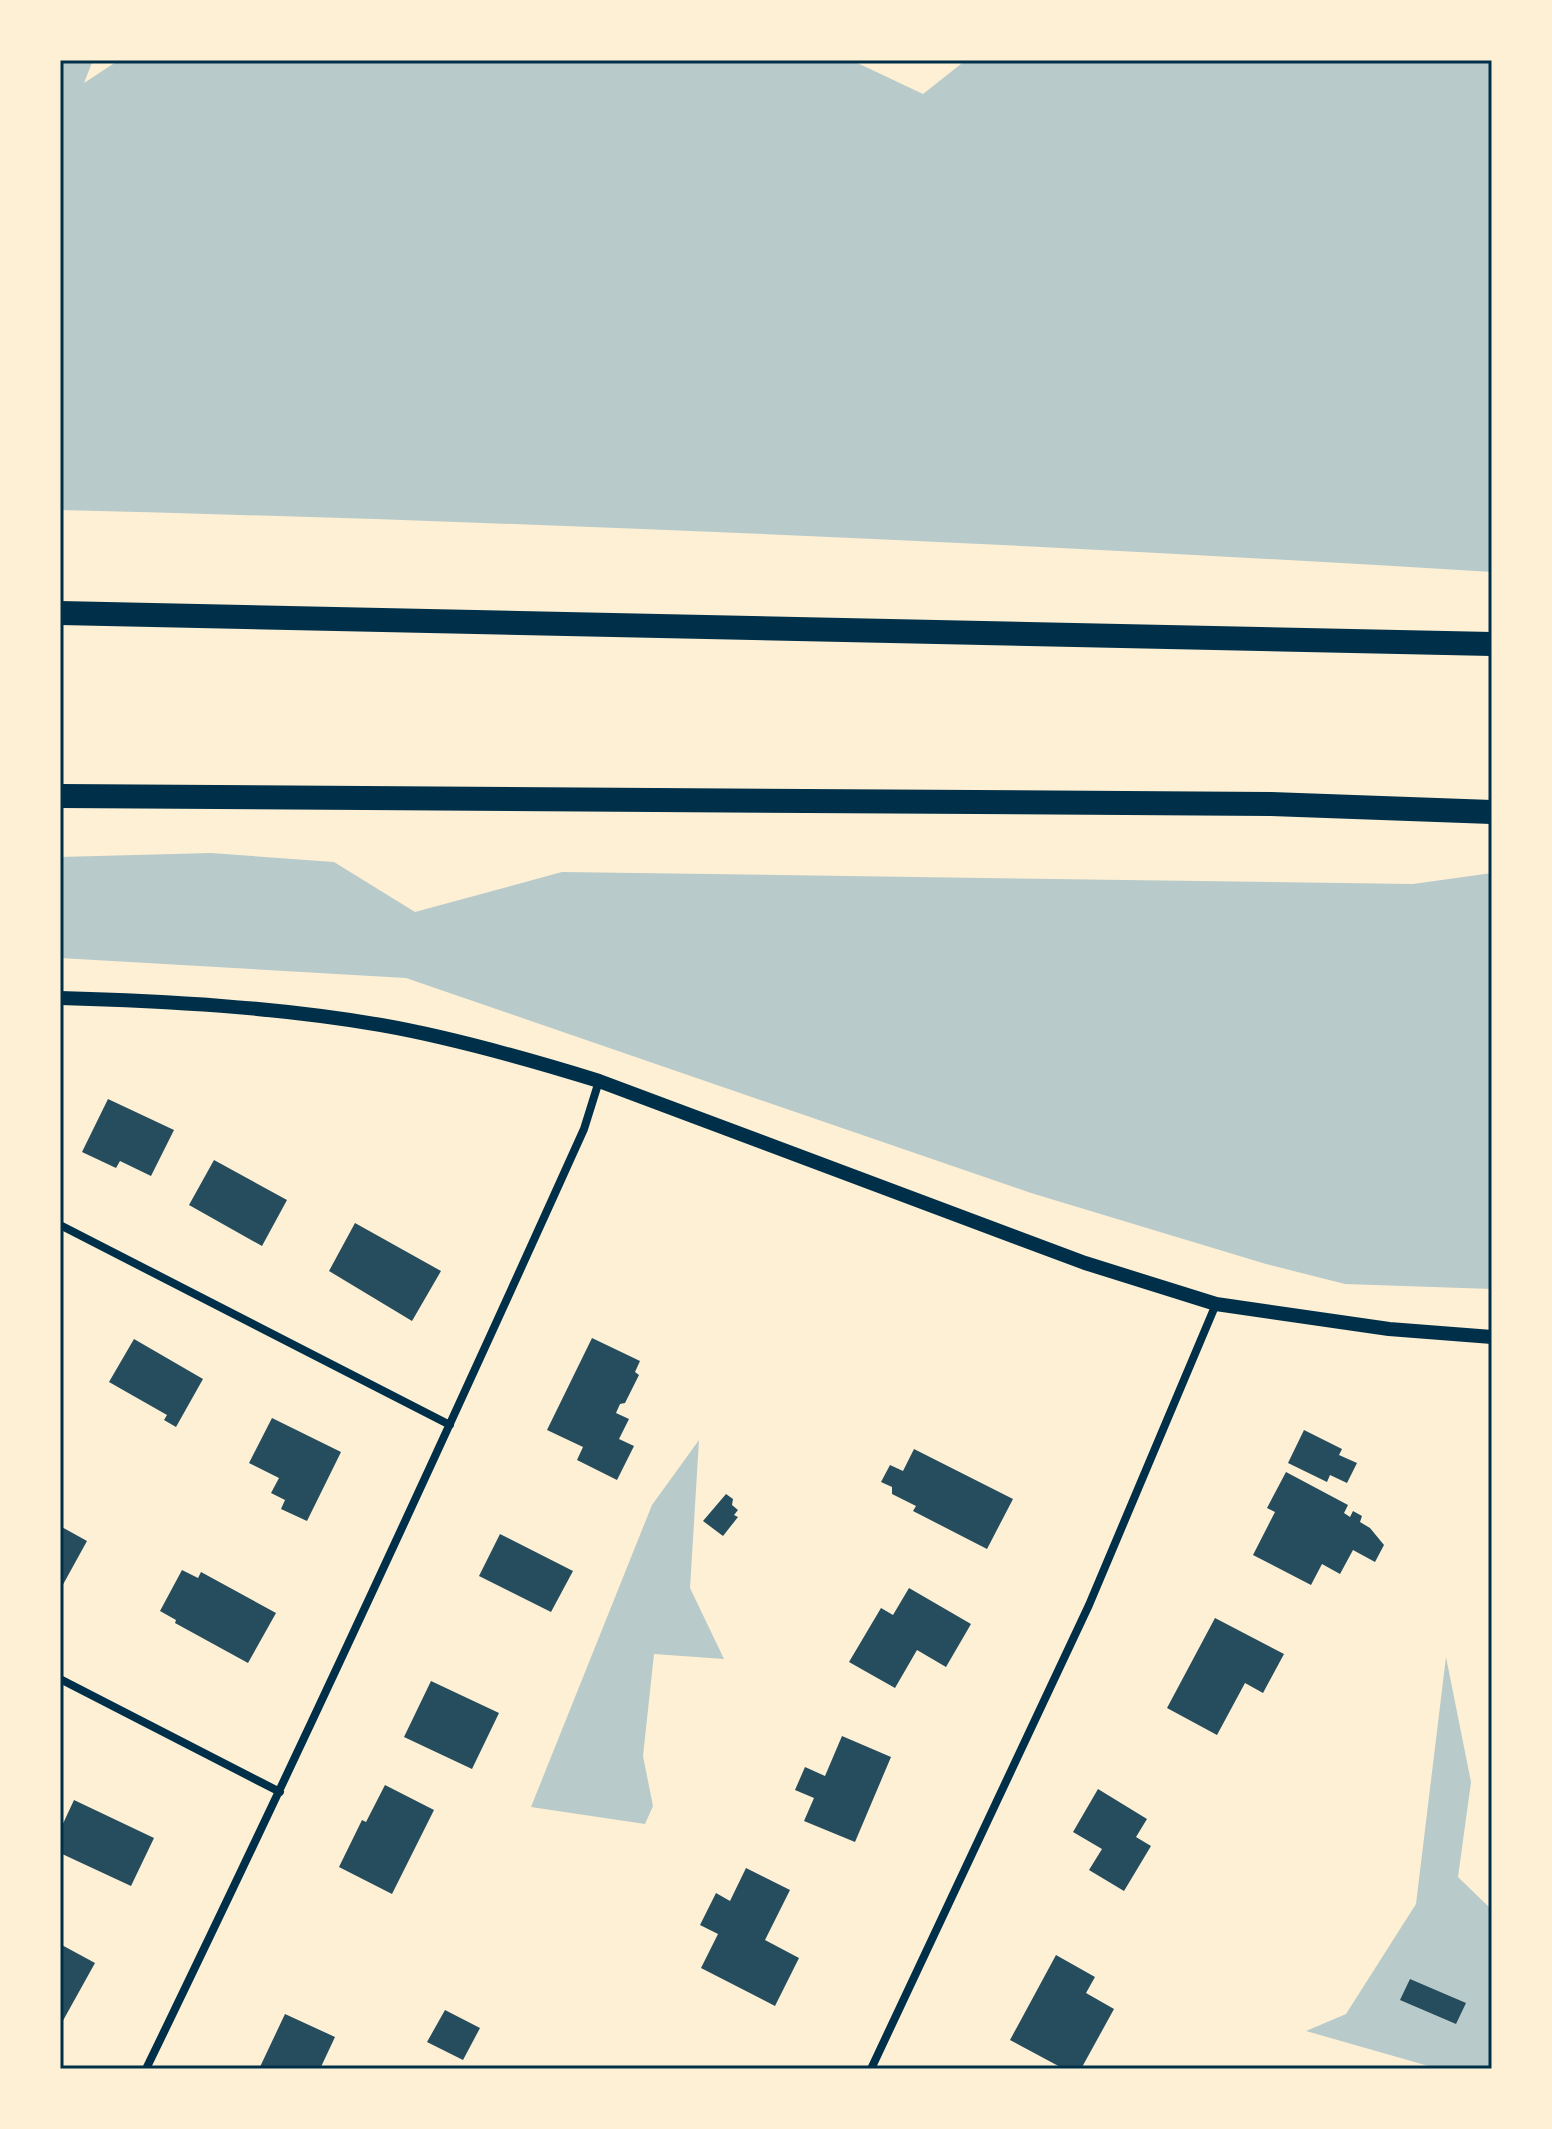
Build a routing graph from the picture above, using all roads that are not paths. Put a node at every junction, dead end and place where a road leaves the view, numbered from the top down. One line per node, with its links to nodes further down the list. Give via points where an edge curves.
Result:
1 (60, 613): 2 (highway)
2 (1492, 644)
3 (60, 796): 4 (highway, via 1271,804)
4 (1492, 812)
5 (60, 998): 6 (street, via 172,1001 382,1026)
6 (599, 1081): 8 (street, via 1085,1263); 10 (street, via 584,1129)
7 (60, 1225): 10 (street)
8 (1216, 1304): 9 (street, via 1389,1329); 14 (street, via 1089,1605)
9 (1492, 1337)
10 (450, 1425): 12 (street)
11 (60, 1679): 12 (street)
12 (280, 1792): 13 (street)
13 (146, 2069)
14 (871, 2069)

